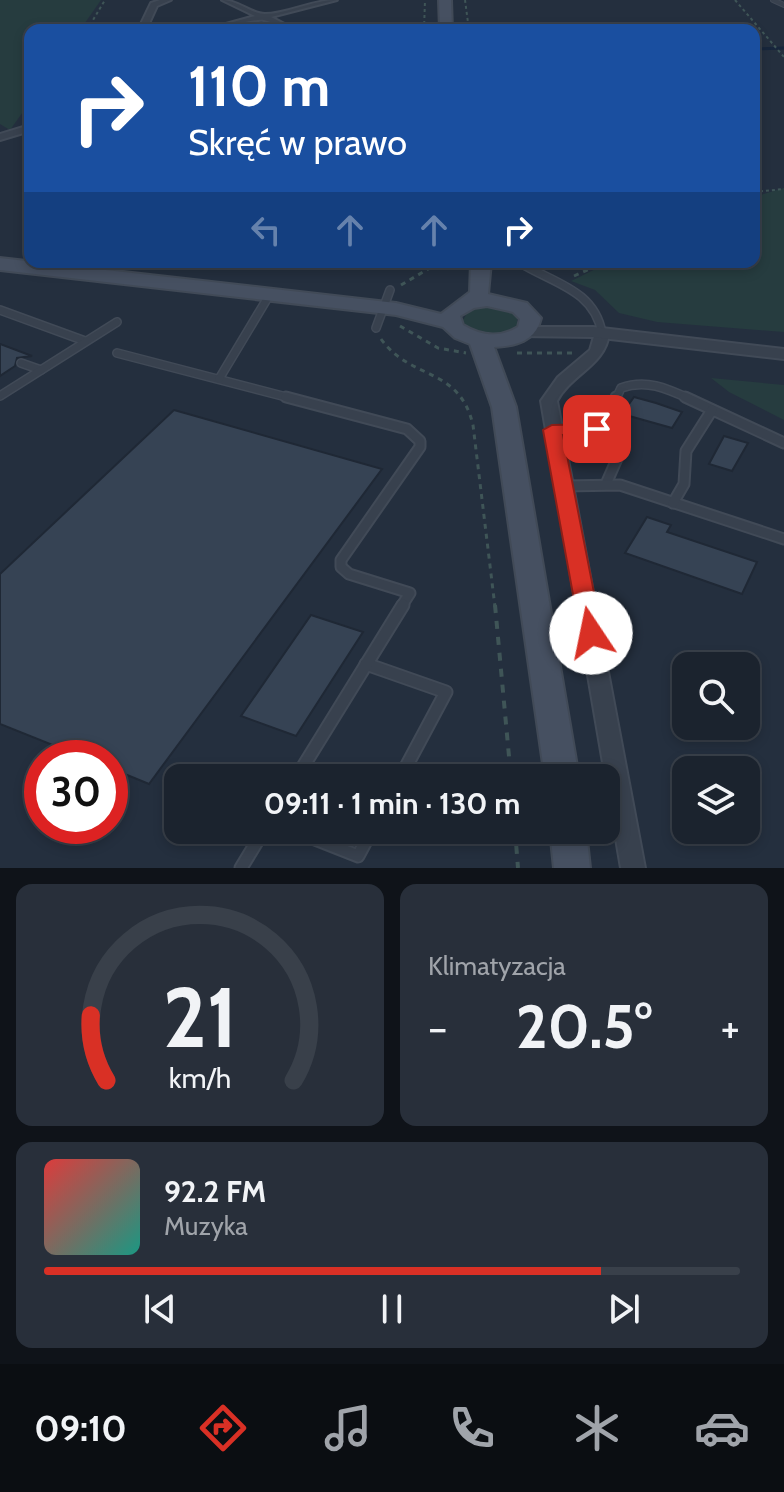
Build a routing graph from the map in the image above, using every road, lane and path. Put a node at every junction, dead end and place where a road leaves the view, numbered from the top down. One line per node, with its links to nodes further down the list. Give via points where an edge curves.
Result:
1 (105, 0): 12 (path)
2 (167, 0): 13 (street, via 154,5)
3 (226, 0): 11 (street)
4 (425, 0): 16 (path)
5 (445, 0): 17 (main road)
6 (465, 0): 18 (path)
7 (735, 0): 19 (path)
8 (773, 0): 10 (lane)
9 (328, 2): 11 (street)
10 (784, 5)
11 (261, 17): 14 (street); 15 (street)
12 (91, 24)
13 (145, 24)
14 (232, 24)
15 (278, 24)
16 (424, 24)
17 (446, 24)
18 (468, 24)
19 (756, 24)
20 (760, 29): 21 (path)
21 (784, 57)
22 (784, 189): 23 (path)
23 (760, 191)
24 (0, 264): 25 (main road)
25 (24, 267)
26 (36, 268): 33 (main road)
27 (431, 268): 35 (path)
28 (482, 268): 37 (main road, via 480,292)
29 (483, 268): 34 (main road)
30 (530, 268): 41 (lane, via 587,299 602,322)
31 (592, 268): 32 (path)
32 (574, 276)
33 (270, 294): 35 (main road); 48 (lane)
34 (504, 301): 37 (main road); 40 (main road, via 520,307)
35 (390, 302): 37 (main road); 39 (lane)
36 (0, 310): 43 (lane)
37 (460, 311): 42 (main road, via 461,333)
38 (117, 322): 43 (lane)
39 (376, 328): 62 (path, via 397,356 452,387 466,402 502,654)
40 (522, 330): 41 (street); 42 (main road); 50 (main road, via 503,350)
41 (598, 332): 45 (street); 53 (street, via 599,350 593,358 553,390)
42 (478, 339): 50 (main road)
43 (85, 341): 47 (lane)
44 (117, 353): 48 (lane)
45 (784, 354)
46 (21, 363): 47 (lane)
47 (41, 370): 49 (lane)
48 (219, 379): 59 (lane, via 407,429 420,441 341,560 349,574 410,593)
49 (0, 396)
50 (504, 407): 63 (main road)
51 (712, 410): 52 (lane, via 650,383 629,384 615,396); 54 (lane); 57 (lane, via 686,451 684,484)
52 (617, 429): 53 (lane); 55 (lane, via 622,453)
53 (552, 430): 56 (street)
54 (784, 443)
55 (606, 484): 56 (lane); 57 (lane)
56 (563, 486): 72 (street)
57 (673, 503): 58 (lane)
58 (784, 539)
59 (366, 664): 60 (lane); 61 (lane, via 446,692)
60 (305, 764)
61 (407, 764)
62 (510, 764)
63 (560, 764)
64 (256, 844): 69 (lane)
65 (328, 844): 66 (lane, via 358,856)
66 (364, 844)
67 (516, 844): 70 (path)
68 (569, 844): 71 (main road)
69 (241, 868)
70 (518, 868)
71 (572, 868)
72 (633, 868)

